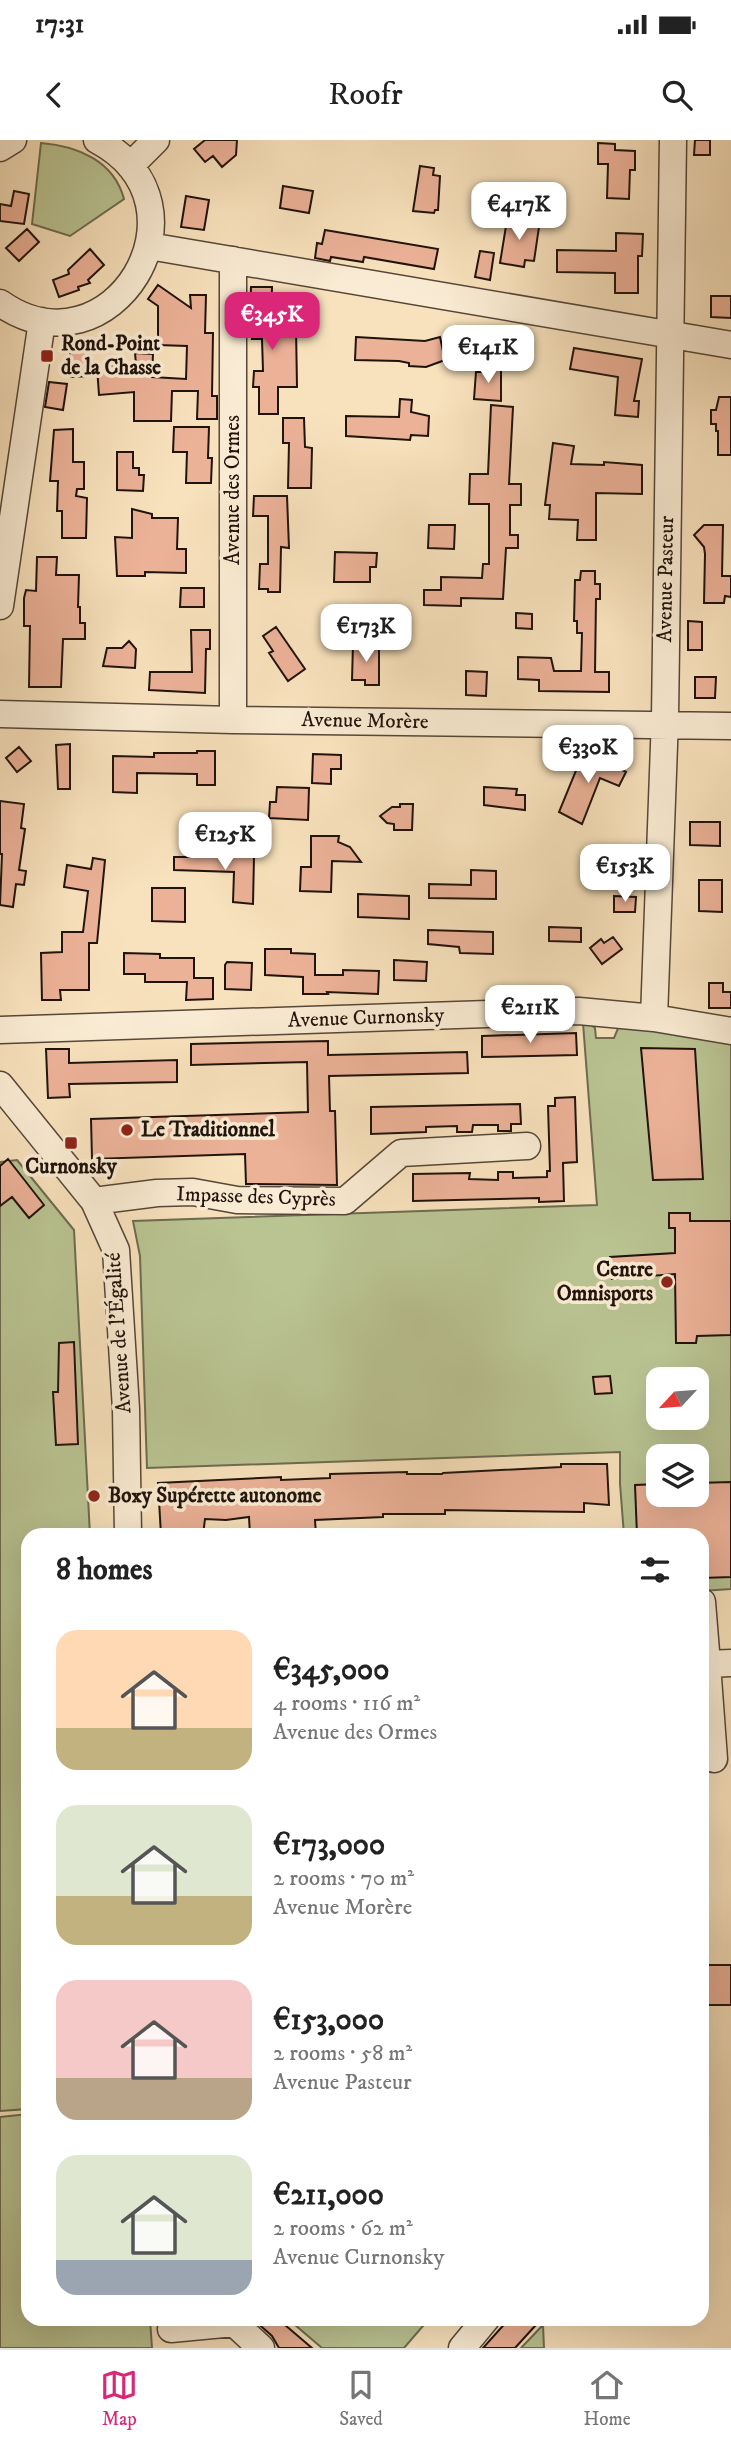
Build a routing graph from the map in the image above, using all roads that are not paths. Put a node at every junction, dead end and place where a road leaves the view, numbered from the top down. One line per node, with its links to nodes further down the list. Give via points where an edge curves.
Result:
1 (13, 140): 5 (street)
2 (97, 140): 6 (street)
3 (156, 140): 6 (street)
4 (673, 140): 11 (street, Avenue Pasteur)
5 (0, 148)
6 (130, 166): 7 (street, via 149,204)
7 (149, 246): 8 (street); 10 (street, via 132,284 118,299 72,320)
8 (233, 260): 11 (street); 15 (street, Avenue des Ormes)
9 (0, 303): 10 (street)
10 (42, 321): 13 (street)
11 (669, 334): 12 (street); 16 (street, Avenue Pasteur)
12 (731, 345)
13 (0, 606)
14 (0, 714): 15 (street, Avenue Morère)
15 (233, 720): 16 (street, Avenue Morère)
16 (664, 725): 17 (street, Avenue Morère); 18 (street, Avenue Pasteur)
17 (731, 726)
18 (654, 1018): 19 (street, Avenue Curnonsky, via 579,1011); 20 (street, Avenue Curnonsky)
19 (0, 1030)
20 (731, 1031)
21 (0, 1085): 23 (street, Avenue de l'Égalité)
22 (527, 1146): 23 (street, Impasse des Cyprès, via 401,1153 345,1200 237,1200 193,1192)
23 (94, 1201): 24 (street, Avenue de l'Égalité, via 116,1250)
24 (128, 1528)
25 (709, 1628): 26 (street)
26 (719, 1664): 27 (street)
27 (714, 1759)
28 (205, 2326): 31 (street)
29 (239, 2326): 32 (street)
30 (480, 2326): 33 (street)
31 (171, 2332)
32 (261, 2348)
33 (462, 2348)

